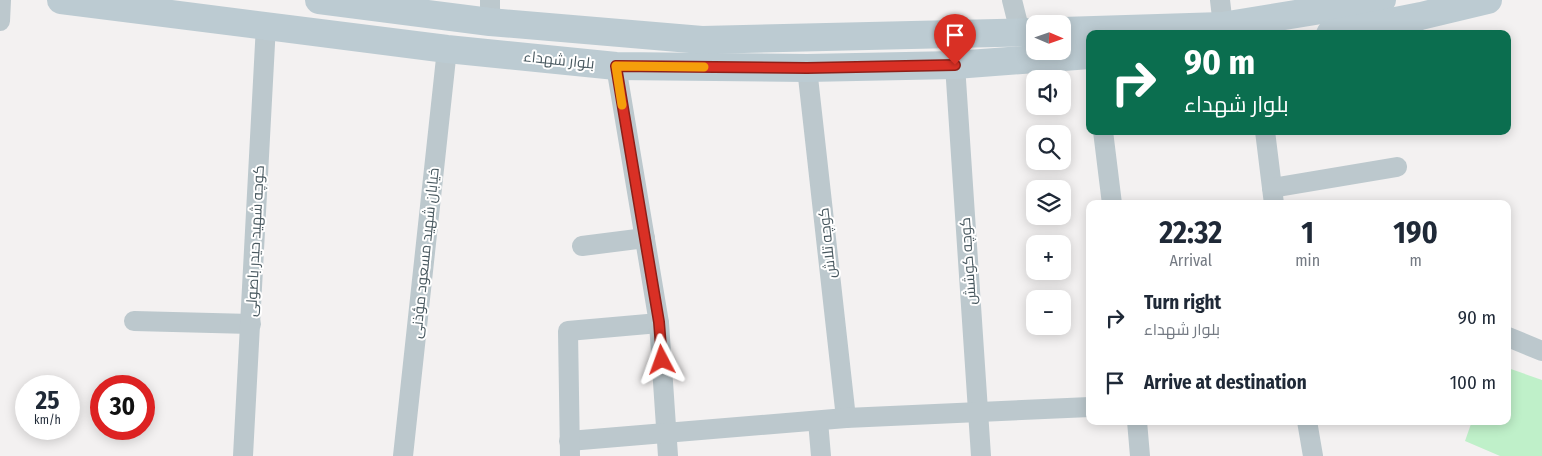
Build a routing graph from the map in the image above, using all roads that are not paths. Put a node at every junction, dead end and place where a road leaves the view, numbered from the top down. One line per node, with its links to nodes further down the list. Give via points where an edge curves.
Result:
1 (1, 0): 10 (street)
2 (61, 0): 7 (main road, بلوار شهداء)
3 (319, 0): 8 (main road, بلوار شهداء)
4 (1012, 0): 14 (street)
5 (1382, 0): 9 (main road)
6 (1488, 0): 13 (main road)
7 (228, 10): 11 (main road, بلوار شهداء)
8 (490, 11): 14 (main road, بلوار شهداء, via 702,40)
9 (1222, 13): 12 (main road)
10 (0, 21)
11 (266, 25): 15 (main road, بلوار شهداء); 30 (street, کوچه شهید حیدر باصولی)
12 (1071, 30)
13 (1350, 30)
14 (1020, 32): 17 (main road)
15 (447, 49): 19 (main road, بلوار شهداء); 42 (street, خیابان شهید مسعود مؤذنی)
16 (1086, 55): 17 (main road, بلوار شهداء)
17 (1013, 60): 18 (main road, بلوار شهداء)
18 (955, 65): 20 (main road, بلوار شهداء); 34 (street, کوچه کوشش)
19 (616, 66): 20 (main road, بلوار شهداء); 26 (street)
20 (807, 68): 35 (street, کوچه تلاش)
21 (1103, 135): 25 (street)
22 (1265, 135): 24 (street)
23 (1397, 167): 24 (street)
24 (1273, 196)
25 (1112, 200)
26 (645, 238): 27 (street); 29 (street)
27 (582, 246)
28 (134, 321): 30 (street)
29 (659, 322): 39 (street); 40 (street, via 568,331)
30 (251, 324): 41 (street, کوچه شهید حیدر باصولی)
31 (1511, 338): 32 (street)
32 (1542, 351)
33 (1086, 407): 34 (street)
34 (978, 412): 35 (street); 45 (street, کوچه کوشش)
35 (846, 418): 36 (street)
36 (818, 421): 39 (street); 44 (street)
37 (1138, 425): 46 (street)
38 (1309, 425): 47 (street)
39 (667, 433): 40 (street); 43 (street)
40 (570, 448)
41 (244, 456)
42 (403, 456)
43 (668, 456)
44 (821, 456)
45 (981, 456)
46 (1140, 456)
47 (1314, 456)

